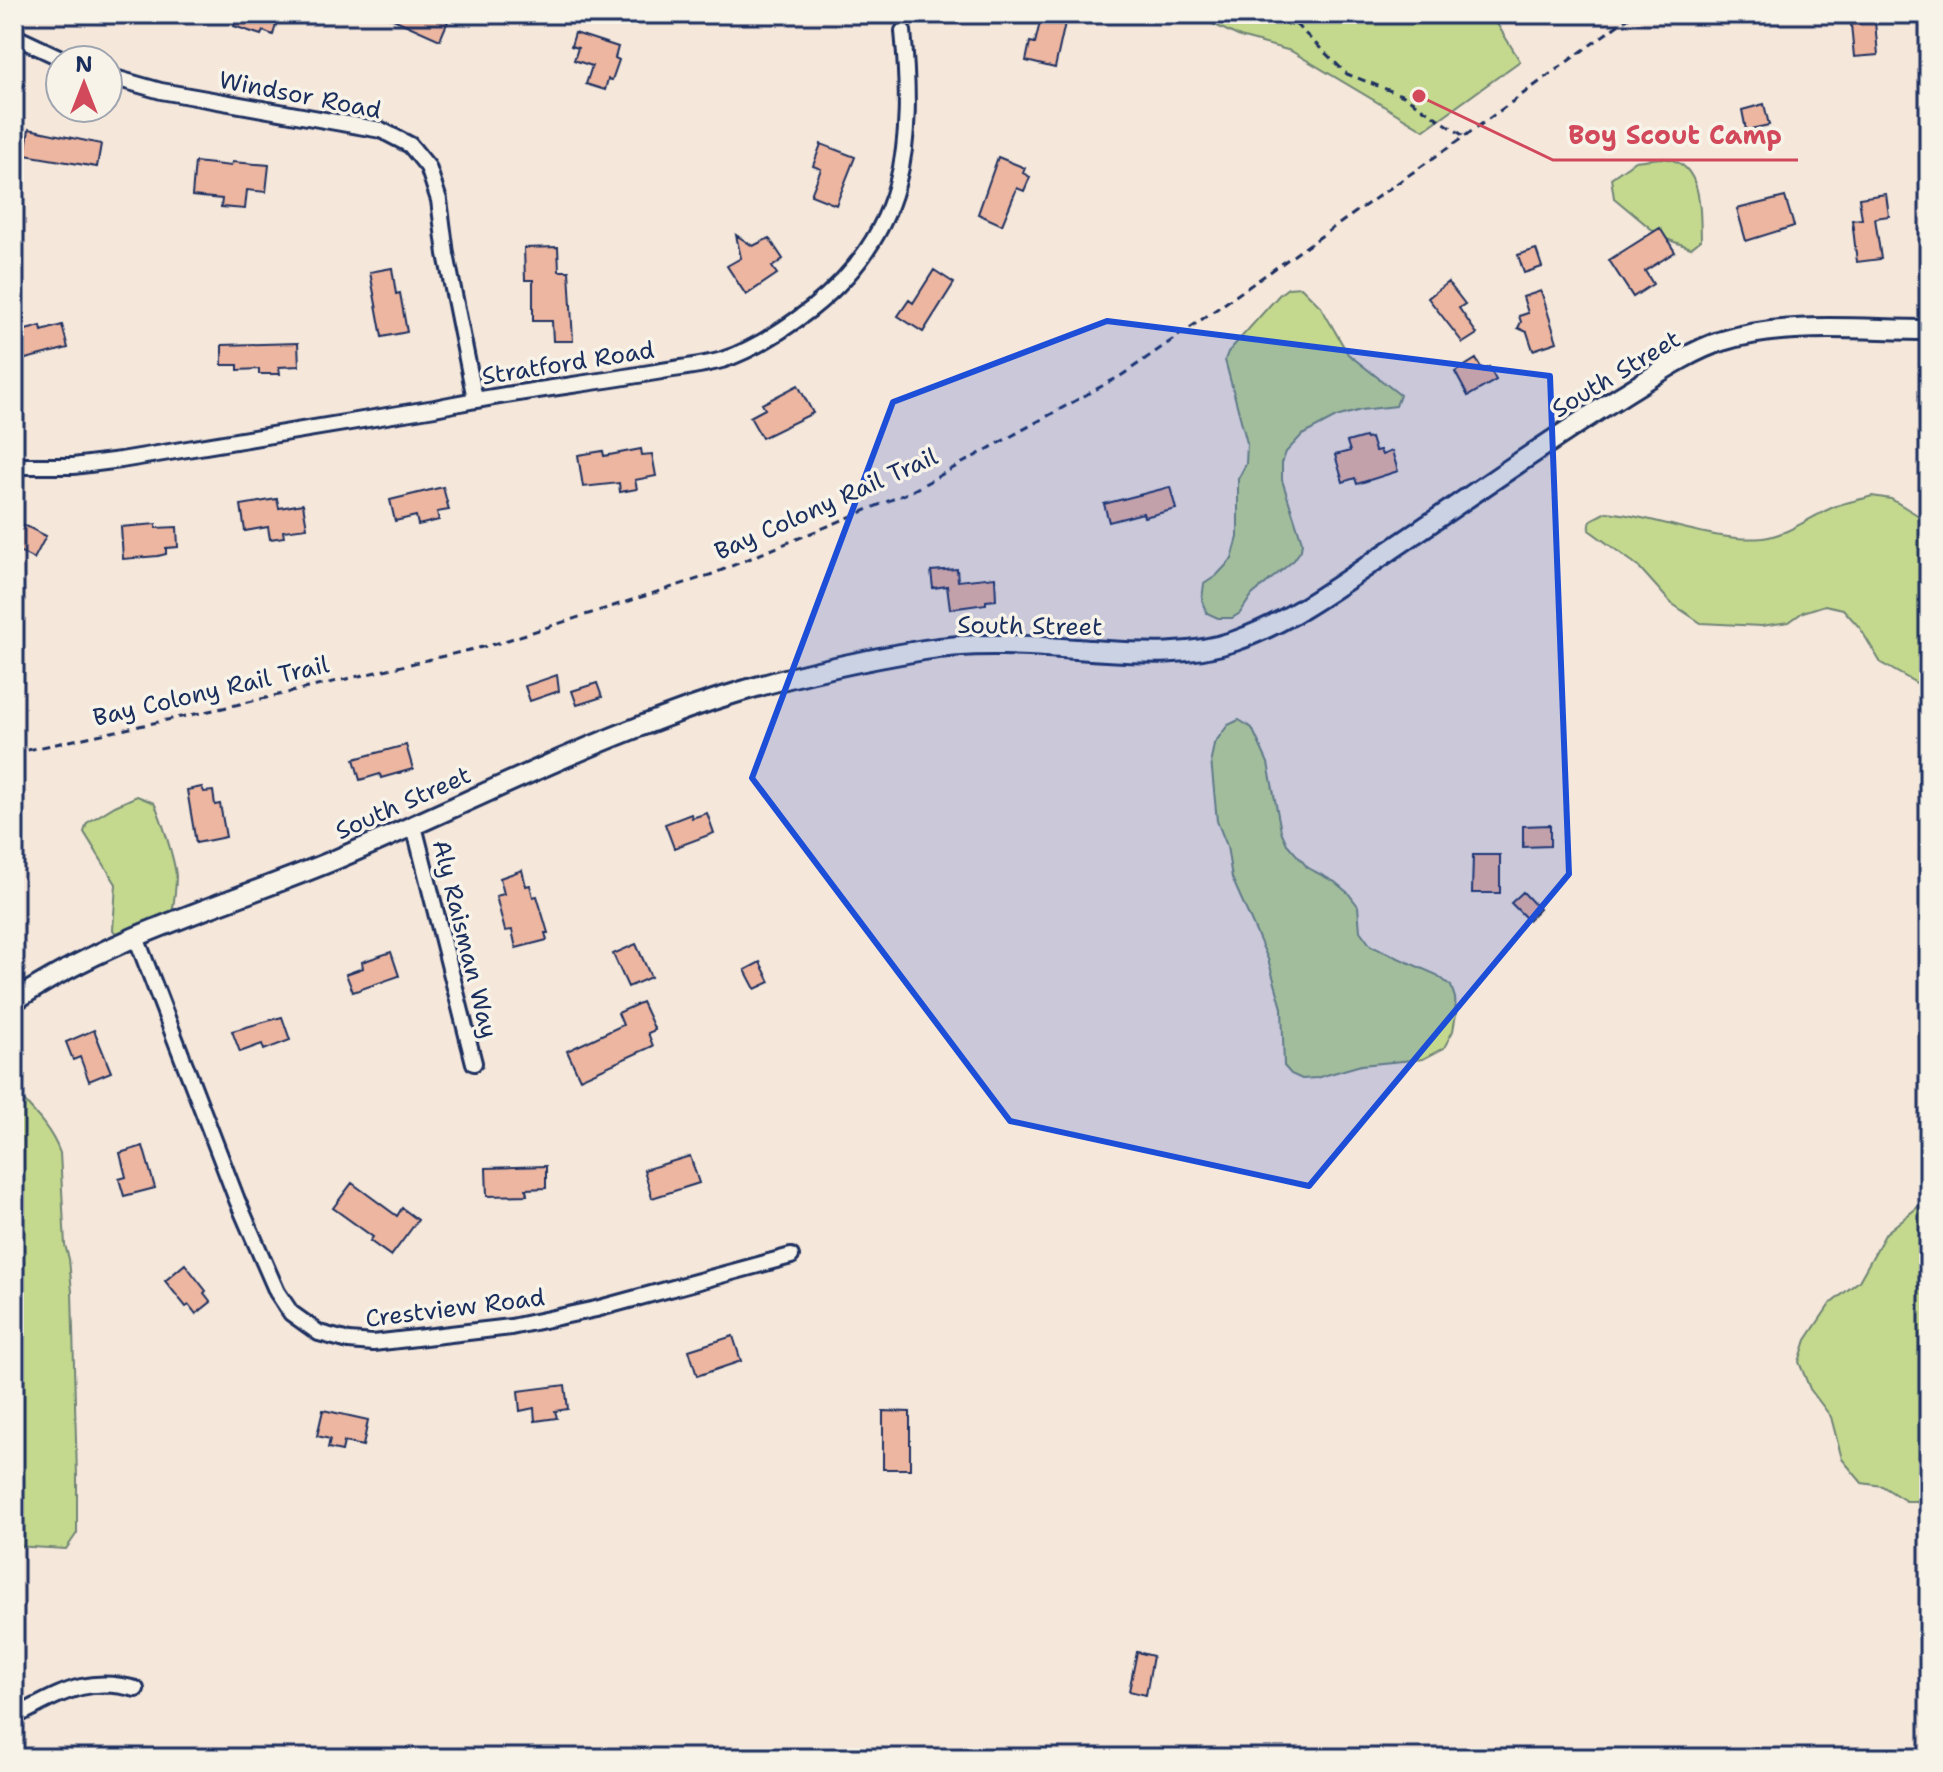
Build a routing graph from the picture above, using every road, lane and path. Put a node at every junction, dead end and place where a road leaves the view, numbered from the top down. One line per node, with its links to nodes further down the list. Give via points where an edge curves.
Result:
1 (1285, 14): 7 (path, via 1347,74 1404,96)
2 (1633, 14): 7 (path, Bay Colony Rail Trail)
3 (903, 31): 9 (street, Stratford Road, via 909,112 900,177 868,248 834,290 796,321 722,360)
4 (14, 36): 5 (street)
5 (44, 50)
6 (124, 81): 9 (street, Windsor Road, via 381,130 410,145 428,167 439,200)
7 (1465, 136): 11 (path, Bay Colony Rail Trail, via 1122,375 910,492 710,575 495,644)
8 (1929, 330): 12 (street, South Street, via 1774,330 1718,342 1577,423 1328,592 1231,642 1175,653 958,647 830,670 663,718)
9 (475, 399): 10 (street, Stratford Road, via 121,460)
10 (14, 466)
11 (14, 753)
12 (414, 826): 13 (street, South Street); 15 (street, Aly Raisman Way)
13 (136, 937): 14 (street, South Street, via 87,958); 16 (street, Crestview Road, via 277,1292 291,1313 319,1333 373,1343 511,1327)
14 (14, 1001)
15 (474, 1063)
16 (791, 1256)
17 (136, 1689): 18 (street, via 114,1683 79,1687)
18 (14, 1717)

